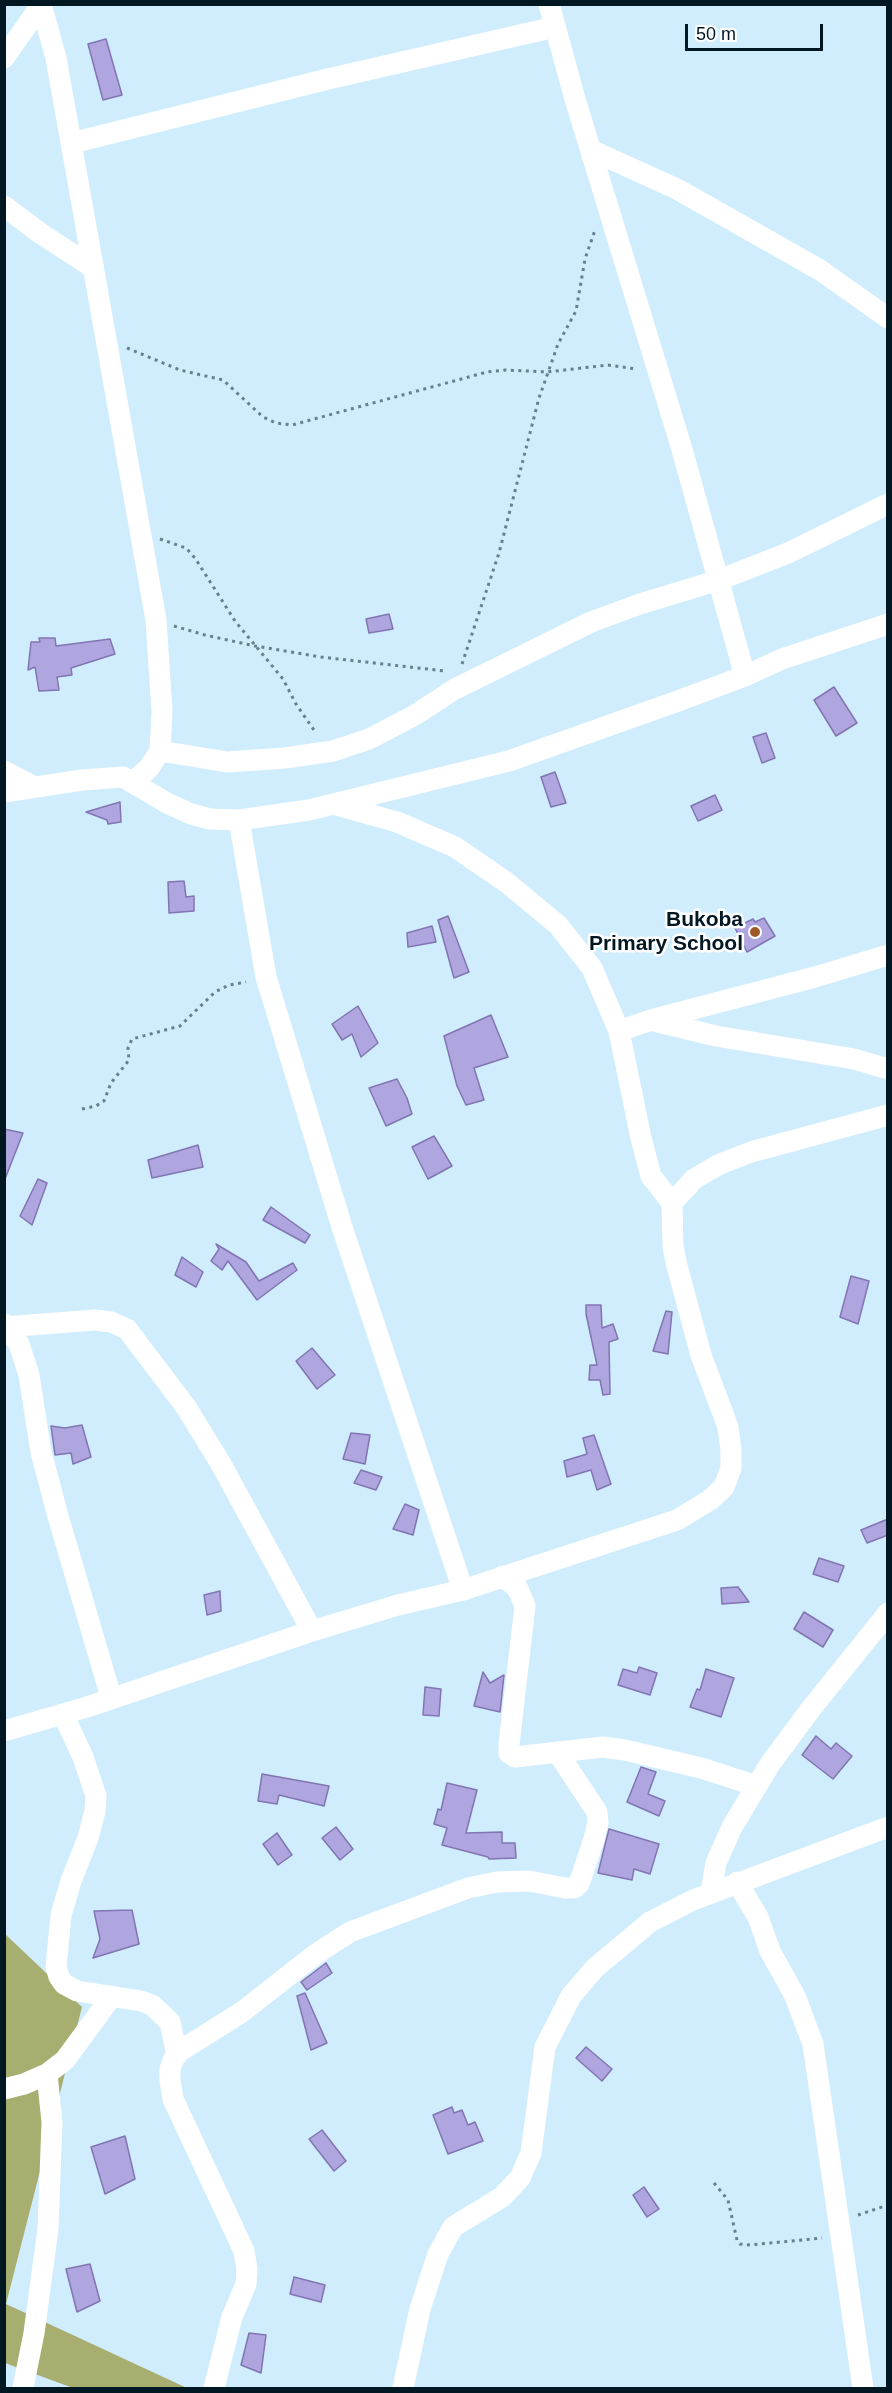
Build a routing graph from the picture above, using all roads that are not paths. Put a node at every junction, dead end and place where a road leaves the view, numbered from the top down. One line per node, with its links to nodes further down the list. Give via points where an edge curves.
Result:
1 (549, 4): 3 (street)
2 (41, 5): 4 (street); 5 (street, via 56,58)
3 (555, 27): 5 (street); 6 (street)
4 (4, 58)
5 (72, 143): 8 (street)
6 (591, 150): 9 (street, via 687,195 820,270); 11 (street)
7 (4, 207): 8 (street)
8 (92, 267): 14 (street, via 156,620 162,711)
9 (888, 318)
10 (888, 504): 11 (street, via 788,553)
11 (719, 580): 13 (street); 14 (street, via 591,622 458,680 415,715 369,739 333,751 285,759 227,762)
12 (888, 624): 13 (street, via 782,659)
13 (745, 676): 19 (street, via 509,761)
14 (160, 751): 16 (street)
15 (4, 771): 17 (street)
16 (134, 782): 17 (street, via 114,777); 20 (street, via 191,814)
17 (35, 787): 18 (street)
18 (4, 792)
19 (336, 805): 20 (street); 23 (street, via 397,822 456,847 506,882 558,925 592,968)
20 (239, 820): 29 (street, via 266,977 345,1238)
21 (888, 955): 22 (street)
22 (651, 1020): 23 (street); 24 (street)
23 (619, 1031): 26 (street, via 651,1176)
24 (888, 1069)
25 (888, 1115): 26 (street, via 720,1164 694,1179)
26 (672, 1203): 28 (street, via 677,1266 701,1355 728,1427 731,1468 724,1487 677,1520)
27 (5, 1326): 31 (street, via 95,1320 128,1329 186,1407 221,1464); 32 (street, via 19,1344 29,1375 46,1473)
28 (503, 1576): 29 (street); 35 (street, via 518,1588 525,1606 509,1753 515,1757)
29 (463, 1590): 31 (street)
30 (888, 1612): 36 (street, via 810,1710)
31 (312, 1631): 32 (street)
32 (111, 1697): 33 (street)
33 (63, 1714): 34 (street); 40 (street, via 96,1796 88,1838 61,1915 56,1967 64,1984 76,1991)
34 (4, 1731)
35 (558, 1753): 36 (street, via 625,1750); 41 (street, via 597,1812 594,1839 579,1884 574,1888 529,1881 497,1882 468,1888 350,1932)
36 (757, 1786): 39 (street, via 716,1863)
37 (888, 1827): 38 (street)
38 (737, 1882): 39 (street); 47 (street, via 758,1917 813,2044)
39 (711, 1892): 46 (street, via 650,1922 595,1968 571,1996 545,2047 531,2153 524,2170 502,2197 453,2227 438,2254 420,2309)
40 (112, 1996): 41 (street, via 141,2001 161,2012 173,2030); 42 (street, via 65,2060)
41 (177, 2055): 45 (street, via 170,2069 173,2099 244,2252 247,2270)
42 (47, 2074): 43 (street); 44 (street, via 52,2122 48,2229)
43 (4, 2089)
44 (23, 2388)
45 (213, 2388)
46 (403, 2388)
47 (863, 2388)

